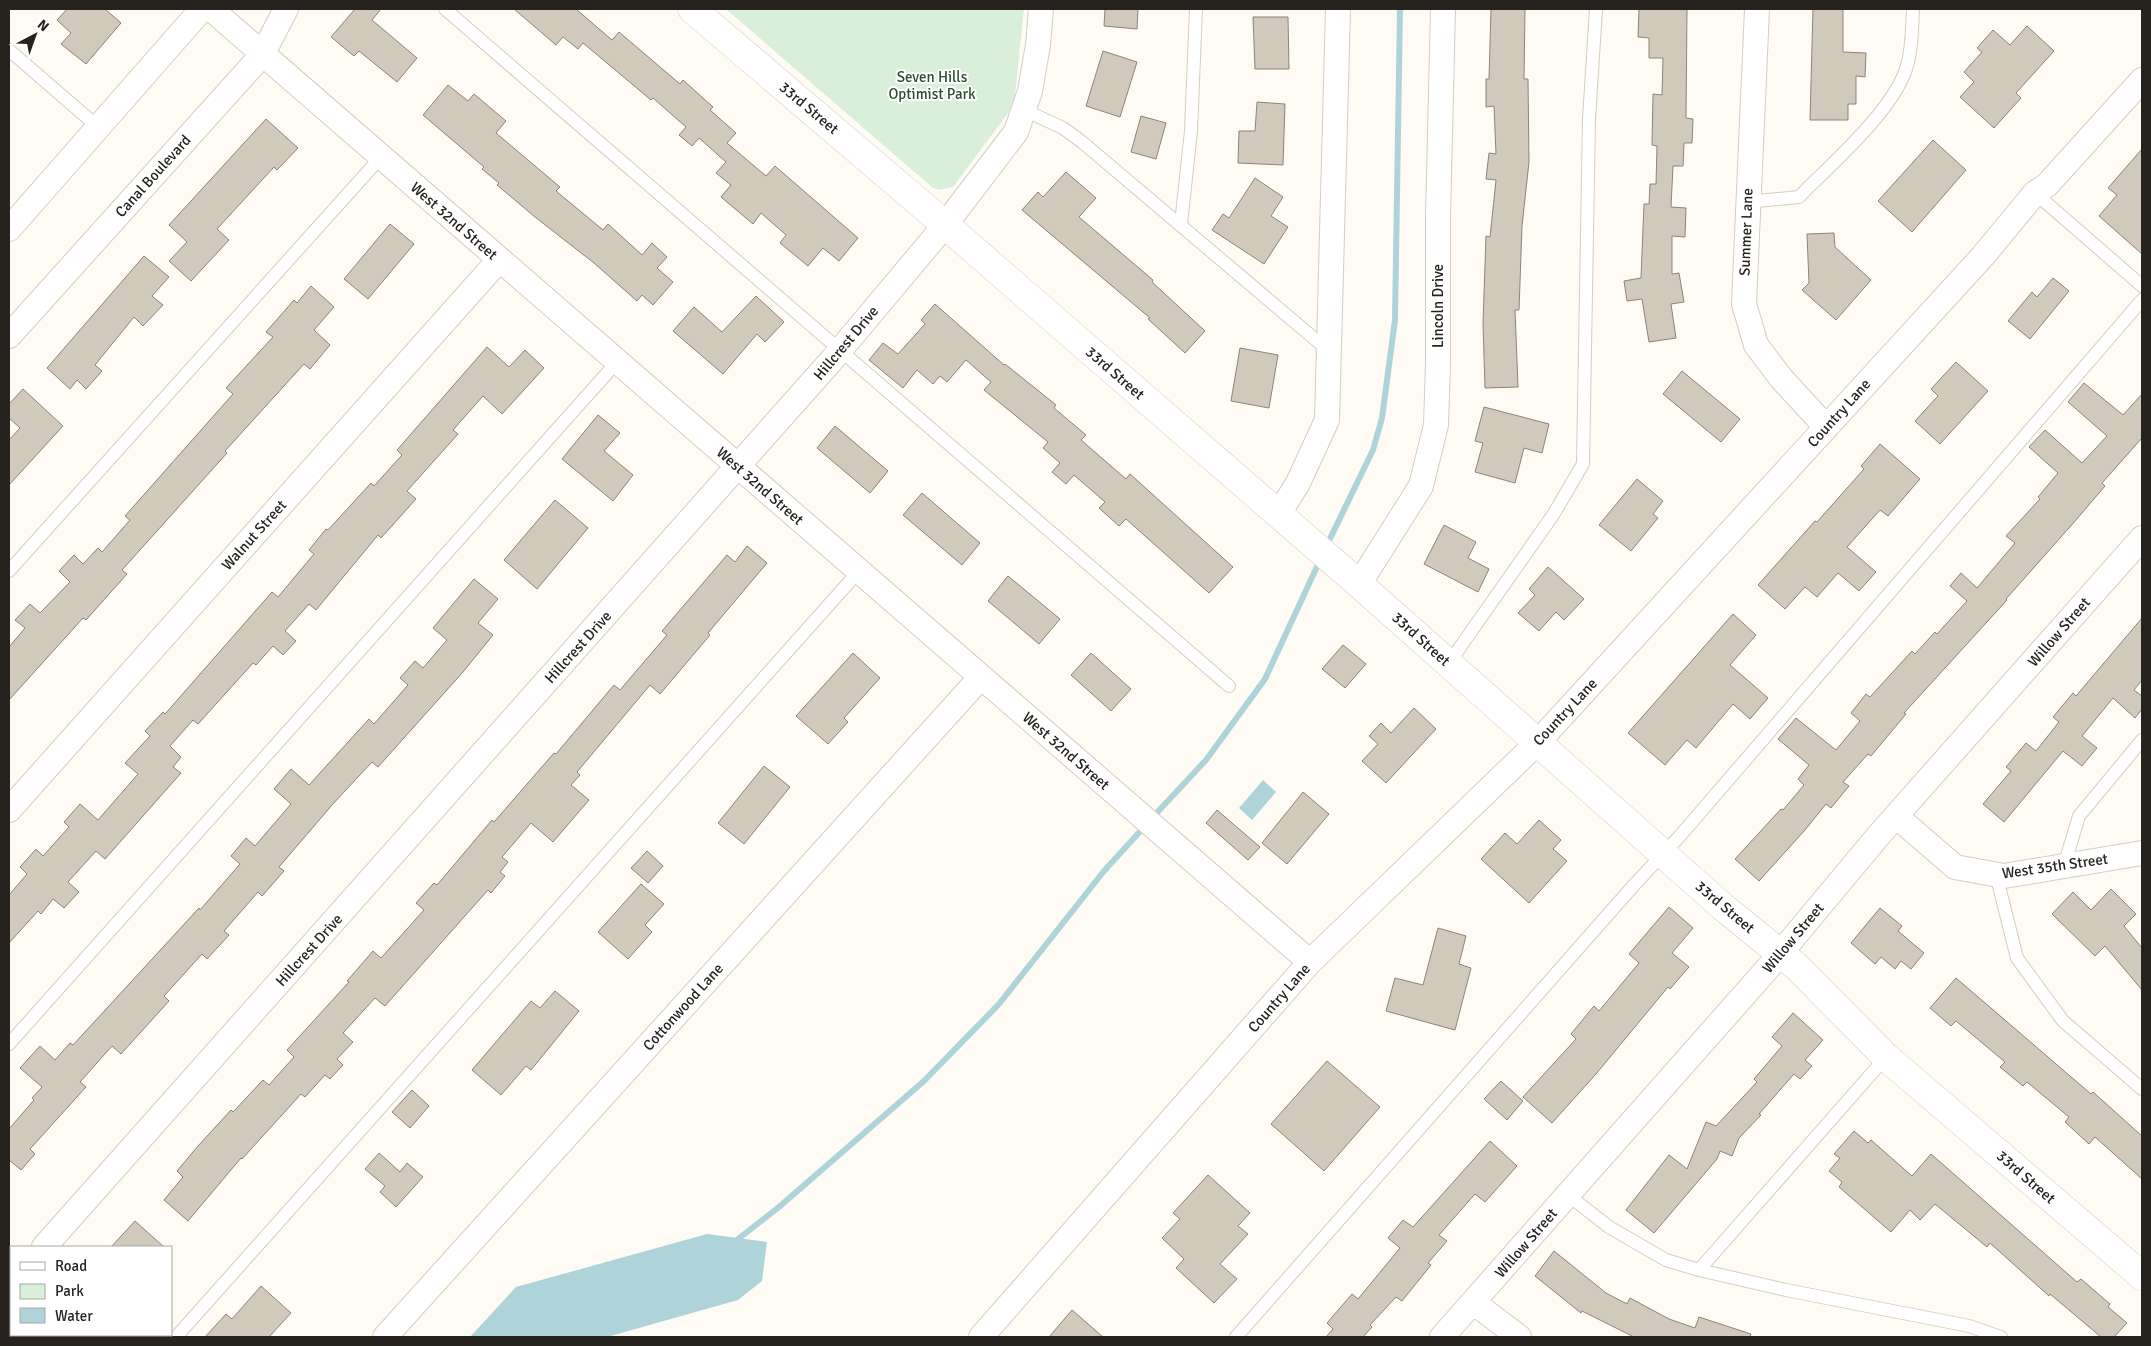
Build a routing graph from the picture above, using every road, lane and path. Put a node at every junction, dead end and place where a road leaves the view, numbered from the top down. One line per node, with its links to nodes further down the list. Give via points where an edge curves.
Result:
1 (202, 9): 17 (street)
2 (211, 9): 14 (street, West 32nd Street)
3 (286, 9): 14 (street, Canal Boulevard)
4 (445, 9): 28 (lane)
5 (692, 9): 22 (street, 33rd Street)
6 (1041, 9): 16 (street, Hillcrest Drive, via 1037,55)
7 (1196, 9): 21 (lane, via 1191,131)
8 (1338, 9): 29 (street)
9 (1443, 9): 37 (street, Lincoln Drive, via 1436,425 1421,486)
10 (1596, 9): 38 (lane, via 1589,119 1584,464 1553,515)
11 (1757, 9): 20 (street, Summer Lane)
12 (1913, 9): 20 (lane, via 1912,40 1906,70 1886,108 1799,198)
13 (9, 50): 17 (lane)
14 (262, 55): 18 (street, West 32nd Street); 27 (street, Canal Boulevard)
15 (2142, 80): 19 (street, Country Lane, via 2047,186)
16 (1024, 110): 21 (lane, via 1063,128); 22 (street, Hillcrest Drive, via 1016,132)
17 (98, 127): 23 (street)
18 (380, 157): 24 (street, West 32nd Street); 35 (lane)
19 (2036, 193): 25 (lane); 31 (street, Country Lane, via 1983,256)
20 (1747, 202): 31 (street, Summer Lane, via 1744,304 1756,344 1781,378)
21 (1181, 224): 29 (lane)
22 (945, 225): 28 (street, Hillcrest Drive); 33 (street, 33rd Street)
23 (9, 229)
24 (499, 260): 30 (street, West 32nd Street); 43 (street, Walnut Street)
25 (2142, 286)
26 (2142, 300): 46 (lane)
27 (9, 336)
28 (840, 350): 32 (street, Hillcrest Drive); 40 (lane)
29 (1329, 351): 33 (street, via 1327,420 1298,483)
30 (617, 362): 32 (street, West 32nd Street); 51 (lane)
31 (1826, 427): 42 (street, Country Lane)
32 (738, 466): 36 (street, West 32nd Street); 55 (street, Hillcrest Drive)
33 (1278, 515): 37 (street, 33rd Street)
34 (2142, 538): 44 (street, Willow Street)
35 (9, 571)
36 (859, 571): 39 (street, West 32nd Street); 59 (lane)
37 (1351, 577): 38 (street, 33rd Street)
38 (1448, 663): 42 (street, 33rd Street)
39 (981, 677): 50 (street, West 32nd Street); 60 (street, Cottonwood Lane)
40 (1229, 686)
41 (2142, 740): 47 (lane, via 2079,816)
42 (1538, 742): 46 (street, 33rd Street); 50 (street, Country Lane)
43 (9, 810)
44 (1896, 816): 48 (street, West 35th Street, via 1955,867); 49 (street, Willow Street)
45 (2142, 853): 47 (street, West 35th Street)
46 (1663, 854): 49 (street, 33rd Street); 62 (lane)
47 (2064, 866): 48 (street, West 35th Street, via 2004,876)
48 (1996, 874): 53 (lane, via 2017,958 2063,1022)
49 (1780, 953): 52 (street, 33rd Street, via 1797,966); 54 (street, Willow Street)
50 (1310, 962): 61 (street, Country Lane)
51 (9, 1044)
52 (1886, 1057): 56 (lane); 57 (street, 33rd Street)
53 (2142, 1089)
54 (1568, 1195): 56 (lane, via 1609,1227 1666,1260); 58 (street, Willow Street)
55 (45, 1246)
56 (1699, 1270): 65 (lane, via 1969,1326)
57 (2142, 1276)
58 (1473, 1302): 63 (street, Willow Street); 64 (street)
59 (176, 1337)
60 (385, 1337)
61 (981, 1337)
62 (1236, 1337)
63 (1442, 1337)
64 (1519, 1337)
65 (2002, 1337)

